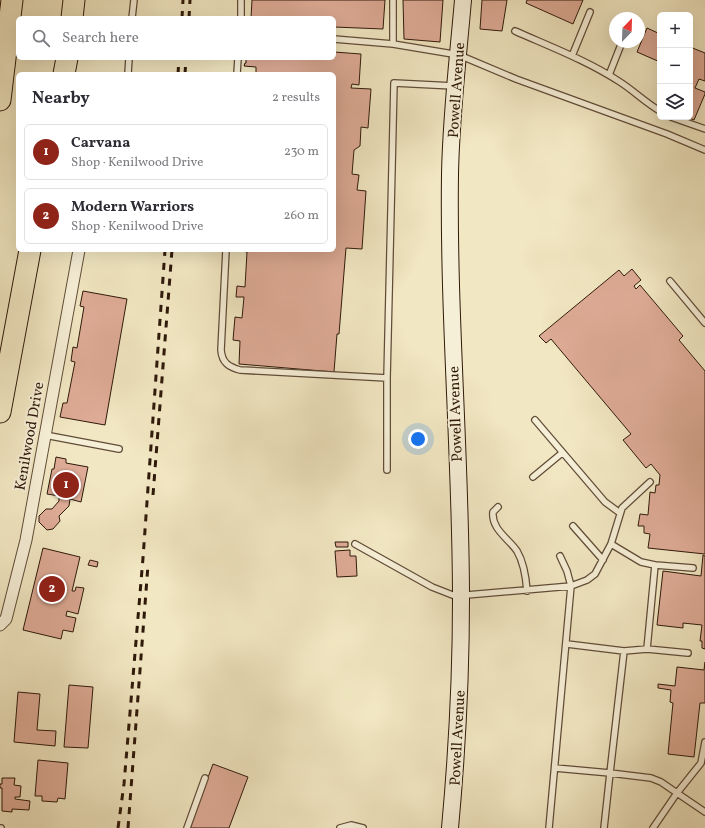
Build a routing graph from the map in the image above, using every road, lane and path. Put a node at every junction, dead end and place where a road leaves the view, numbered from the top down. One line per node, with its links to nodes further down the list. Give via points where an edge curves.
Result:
1 (12, 0): 29 (highway)
2 (62, 0): 9 (highway)
3 (74, 0): 10 (highway)
4 (134, 0): 11 (lane)
5 (242, 0): 12 (lane)
6 (393, 0): 15 (lane)
7 (463, 0): 17 (main road, Powell Avenue)
8 (590, 12): 18 (lane)
9 (60, 16)
10 (72, 16)
11 (132, 16)
12 (241, 16)
13 (515, 31): 18 (lane)
14 (336, 39): 15 (lane)
15 (393, 44): 17 (lane)
16 (620, 48): 27 (lane)
17 (459, 55): 28 (main road, Powell Avenue); 33 (lane)
18 (572, 56): 27 (lane)
19 (55, 60): 23 (highway)
20 (68, 60): 24 (highway)
21 (129, 60): 25 (lane)
22 (238, 60): 26 (lane)
23 (54, 72)
24 (64, 72)
25 (128, 72)
26 (237, 72)
27 (609, 75): 30 (lane)
28 (456, 86): 39 (lane, via 394,83); 59 (main road, Powell Avenue, via 450,172 450,232)
29 (0, 100)
30 (657, 109)
31 (680, 120): 32 (lane)
32 (705, 129)
33 (705, 150)
34 (79, 252): 42 (street, Kenilwood Drive)
35 (226, 252): 39 (lane, via 220,350 227,365 240,370)
36 (30, 253): 40 (highway)
37 (670, 281): 38 (lane)
38 (705, 323)
39 (387, 378): 45 (lane)
40 (0, 412)
41 (535, 420): 44 (lane)
42 (45, 435): 43 (lane); 60 (street, Kenilwood Drive, via 26,540 6,619)
43 (119, 449)
44 (562, 452): 46 (lane); 49 (lane, via 605,502)
45 (387, 470)
46 (533, 477)
47 (650, 482): 49 (lane)
48 (498, 507): 58 (lane, via 493,512 495,524 520,557)
49 (620, 513): 52 (lane)
50 (573, 526): 54 (lane)
51 (355, 544): 59 (lane, via 432,587)
52 (610, 544): 54 (lane); 55 (lane, via 641,562)
53 (560, 556): 57 (lane)
54 (602, 560): 57 (lane, via 595,574)
55 (655, 565): 56 (lane); 62 (lane)
56 (693, 568)
57 (571, 586): 58 (lane); 61 (lane)
58 (527, 591): 59 (lane)
59 (461, 597): 74 (main road, Powell Avenue, via 458,728)
60 (0, 625)
61 (567, 644): 63 (lane); 66 (lane)
62 (647, 649): 63 (lane); 64 (lane)
63 (624, 651): 67 (lane)
64 (688, 653)
65 (705, 742): 69 (lane, via 701,763)
66 (555, 768): 67 (lane); 75 (lane)
67 (610, 773): 69 (lane, via 650,778); 76 (lane)
68 (205, 778): 71 (lane)
69 (678, 793): 70 (lane); 77 (lane)
70 (705, 812)
71 (187, 828)
72 (340, 828): 73 (lane, via 351,825)
73 (362, 828)
74 (450, 828)
75 (549, 828)
76 (604, 828)
77 (653, 828)

